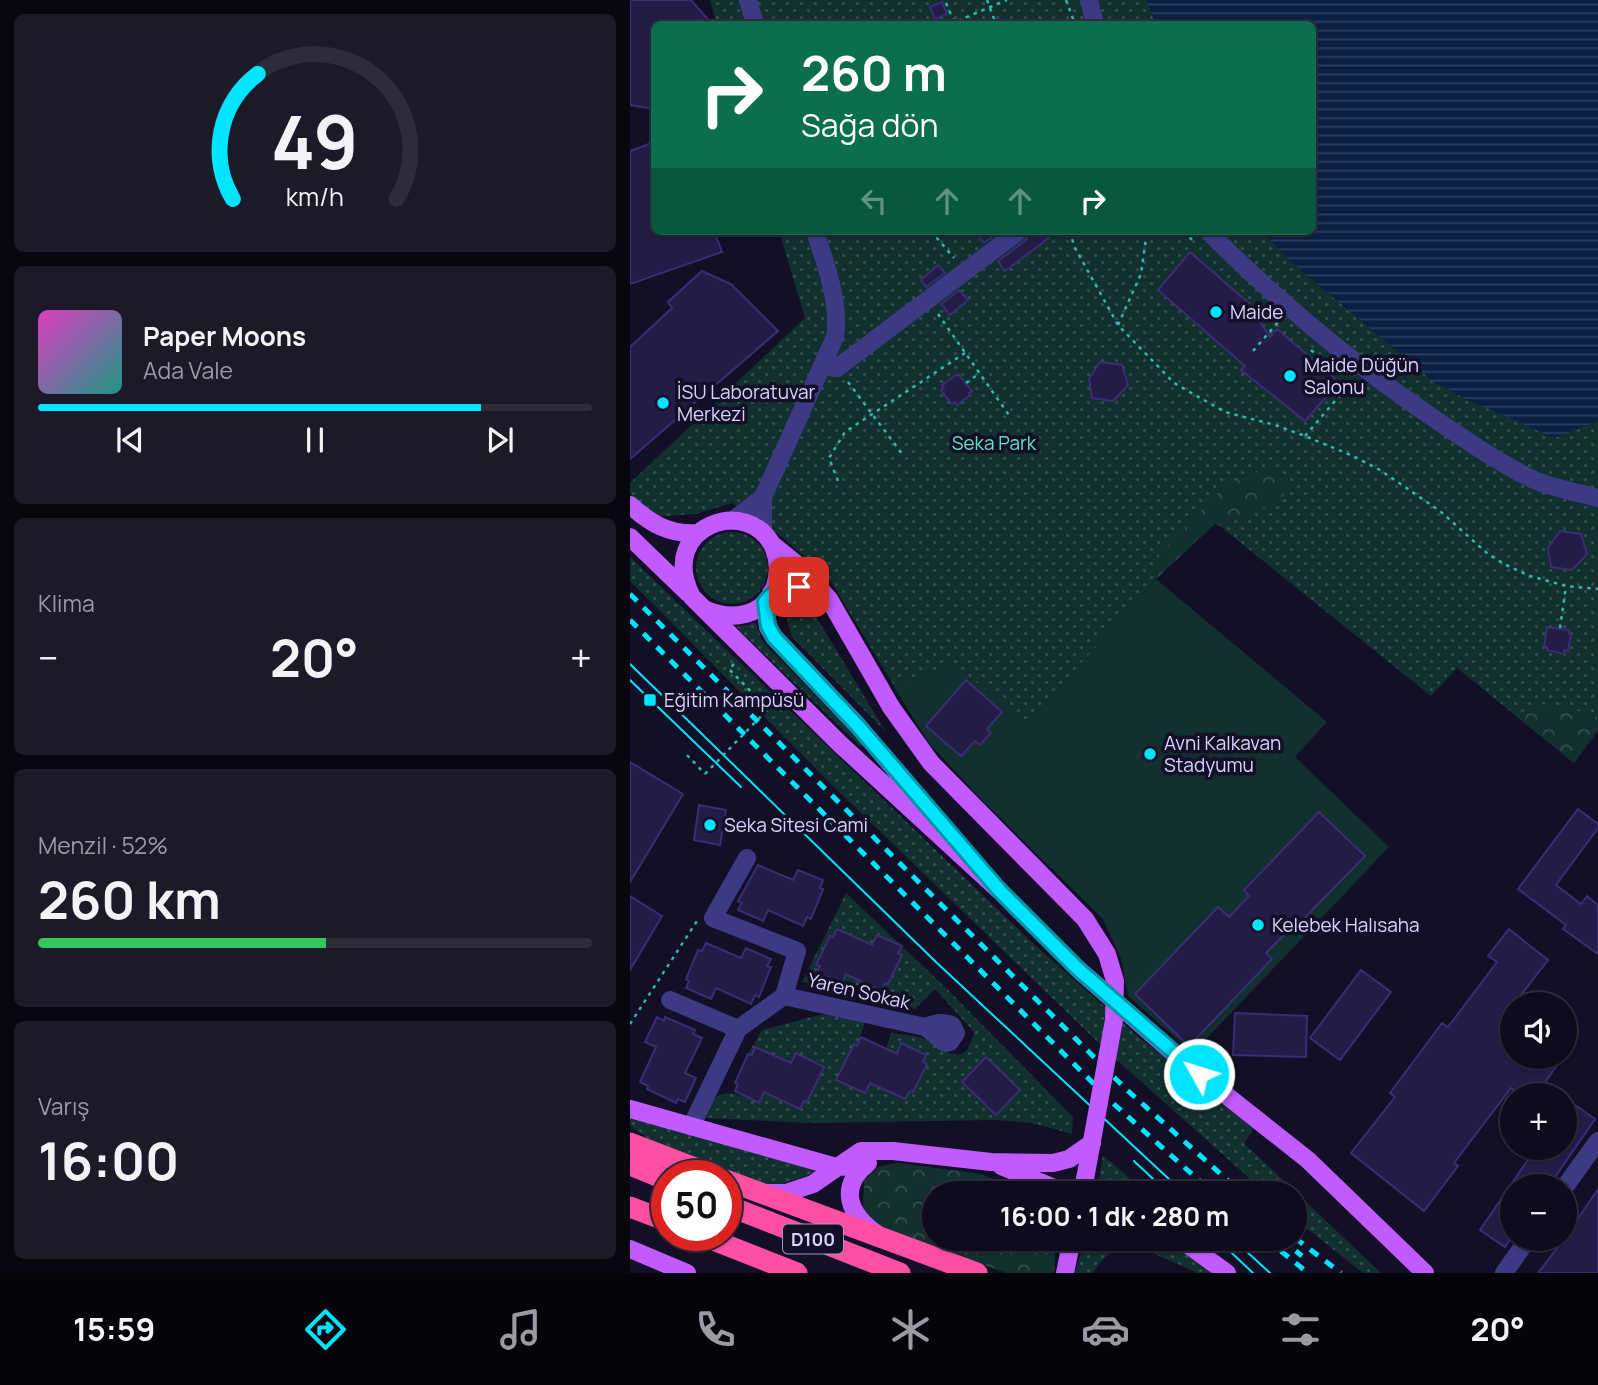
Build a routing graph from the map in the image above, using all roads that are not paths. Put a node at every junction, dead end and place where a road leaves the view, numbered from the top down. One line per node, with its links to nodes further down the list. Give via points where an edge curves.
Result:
1 (748, 0): 3 (street)
2 (1089, 0): 4 (street)
3 (754, 21)
4 (1094, 21)
5 (817, 235): 8 (street, via 837,320)
6 (1014, 235): 8 (street)
7 (1212, 235): 10 (street, via 1364,369 1452,431 1534,480)
8 (830, 367): 9 (street)
9 (763, 498): 12 (street); 15 (street)
10 (1598, 498)
11 (630, 505): 13 (main road, via 669,531)
12 (732, 521): 13 (main road, via 721,521); 15 (main road, via 750,525)
13 (698, 533): 18 (main road, via 682,566 684,582)
14 (630, 537): 18 (main road)
15 (768, 539): 16 (main road, via 778,559 778,574); 17 (main road)
16 (768, 598): 17 (main road, via 799,587); 18 (main road, via 751,612 736,616 719,615); 20 (main road, via 768,626 774,637 858,726)
17 (829, 599): 30 (main road, bridge, via 891,707 931,762 1085,919 1107,954 1115,981 1114,1020)
18 (698, 603): 20 (main road, via 840,744)
19 (747, 858): 21 (street, Yaren Sokak, via 713,918 797,951)
20 (1000, 891): 60 (main road, via 1078,969 1308,1160)
21 (784, 996): 23 (street, Yaren Sokak); 24 (street, Yaren Sokak)
22 (670, 1000): 24 (street)
23 (925, 1027)
24 (737, 1029): 26 (street)
25 (630, 1109): 26 (main road)
26 (691, 1128): 37 (main road)
27 (630, 1133): 32 (main road)
28 (1598, 1142): 39 (street)
29 (630, 1143): 32 (highway)
30 (1092, 1143): 34 (main road, via 1069,1159 1053,1163); 42 (main road, bridge)
31 (893, 1151): 34 (main road); 36 (main road); 37 (main road, via 861,1151)
32 (664, 1156): 33 (highway)
33 (674, 1160)
34 (991, 1163): 40 (main road); 41 (main road)
35 (630, 1165): 38 (highway)
36 (865, 1166): 37 (main road); 48 (main road, via 852,1179 849,1191 854,1208 862,1223)
37 (836, 1167): 44 (main road, via 800,1189)
38 (651, 1174)
39 (1574, 1174)
40 (1014, 1181)
41 (1036, 1181)
42 (1085, 1181)
43 (742, 1186): 44 (highway)
44 (759, 1192): 48 (highway)
45 (630, 1206): 47 (highway)
46 (742, 1211): 56 (highway, D100)
47 (651, 1215)
48 (892, 1243): 57 (highway)
49 (630, 1249): 54 (main road)
50 (741, 1251): 55 (highway, D100)
51 (1069, 1251): 58 (main road)
52 (1197, 1251): 59 (main road)
53 (1520, 1251): 61 (street)
54 (687, 1273)
55 (797, 1273)
56 (900, 1273)
57 (976, 1273)
58 (1065, 1273)
59 (1227, 1273)
60 (1425, 1273)
61 (1504, 1273)

